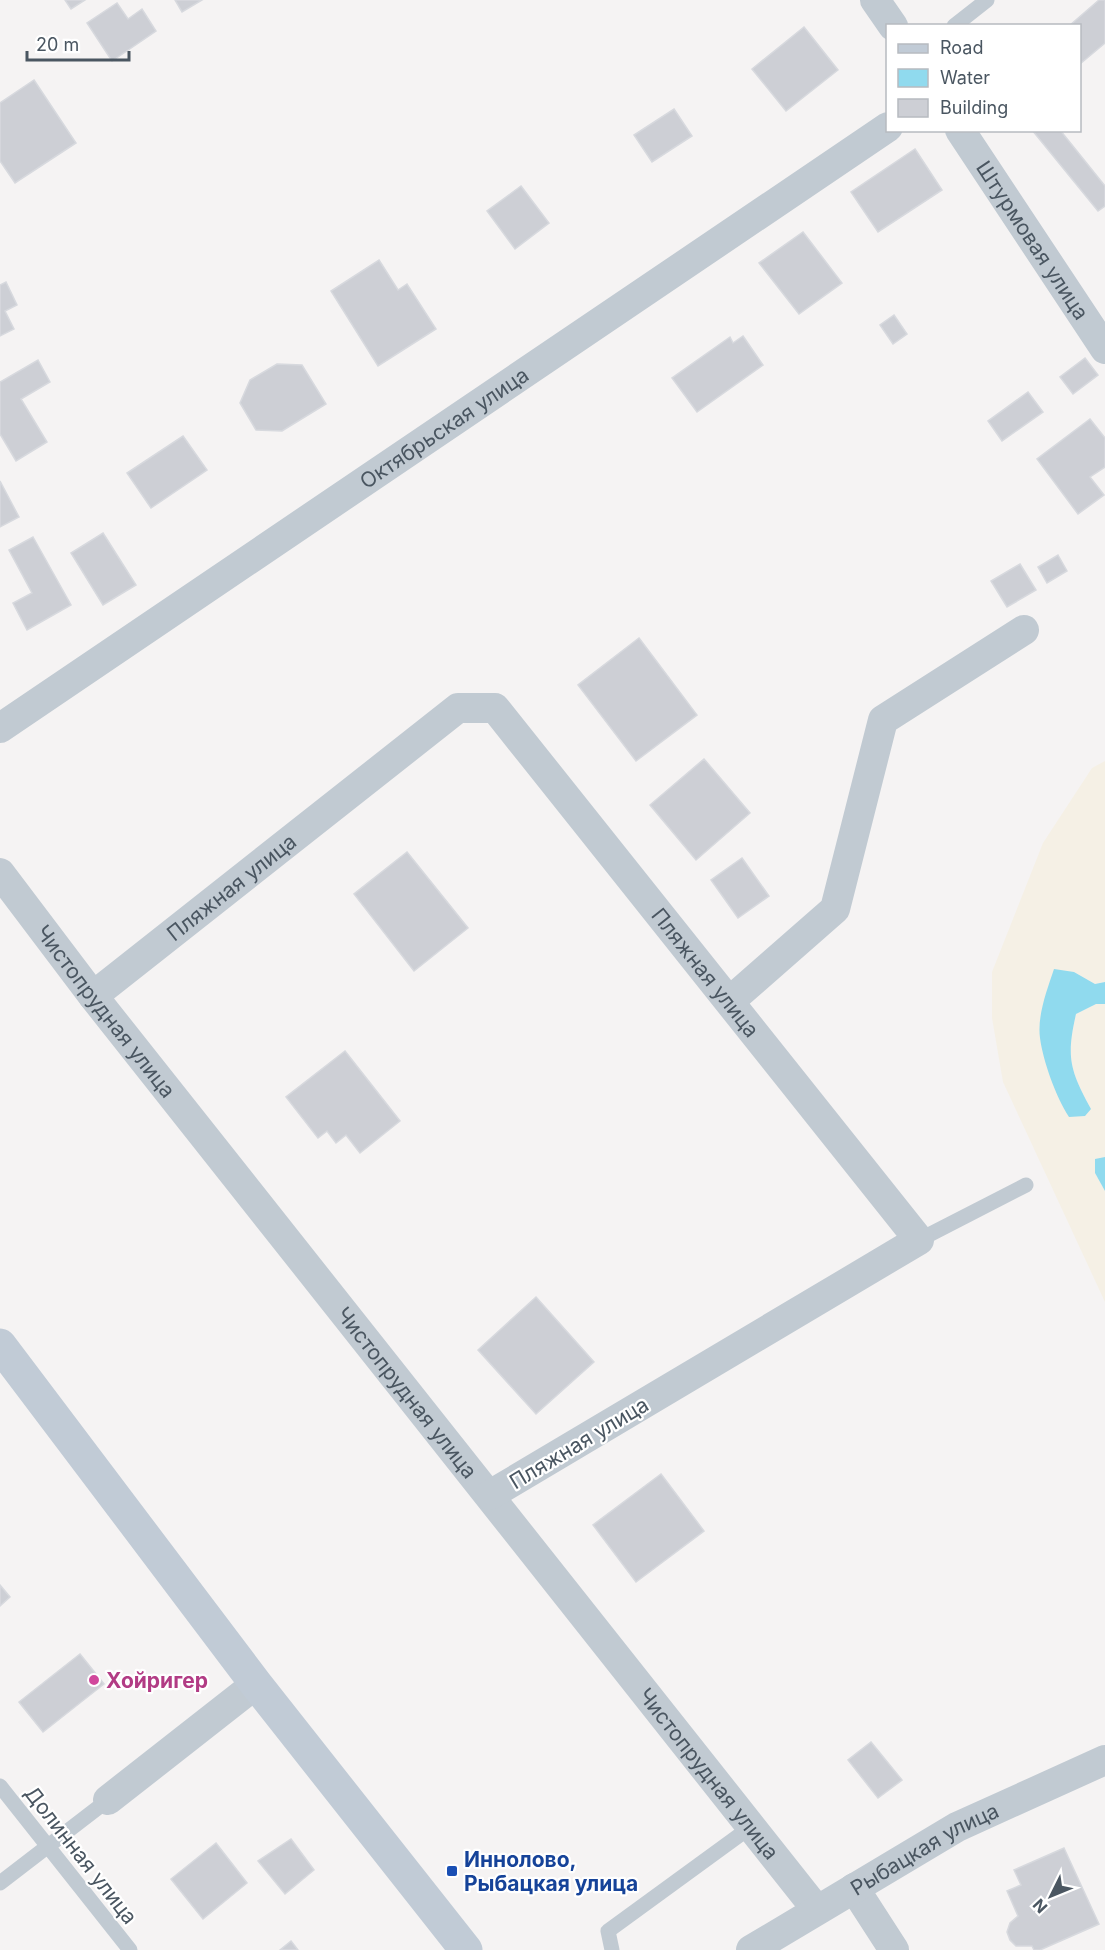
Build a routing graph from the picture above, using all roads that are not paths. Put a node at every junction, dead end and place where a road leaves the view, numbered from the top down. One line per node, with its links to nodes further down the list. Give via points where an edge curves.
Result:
1 (876, 0): 3 (street)
2 (987, 0): 4 (lane)
3 (892, 24)
4 (957, 24)
5 (886, 128): 9 (street, Октябрьская улица)
6 (961, 132): 7 (street, Штурмовая улица)
7 (1105, 349)
8 (1024, 630): 12 (street, via 883,720 835,909)
9 (0, 728)
10 (0, 873): 11 (street, Чистопрудная улица)
11 (93, 996): 12 (street, Пляжная улица, via 458,708 495,708); 16 (street, Чистопрудная улица)
12 (730, 1001): 14 (street, Пляжная улица)
13 (1026, 1185): 14 (lane)
14 (919, 1240): 16 (street, Пляжная улица)
15 (0, 1345): 17 (main road)
16 (490, 1495): 21 (street, Чистопрудная улица)
17 (256, 1684): 20 (street); 27 (main road)
18 (1105, 1760): 24 (street, Рыбацкая улица, via 957,1827)
19 (0, 1786): 22 (lane, Долинная улица)
20 (108, 1800): 22 (lane)
21 (752, 1826): 25 (street, Чистопрудная улица); 28 (lane, via 608,1931)
22 (48, 1846): 23 (lane); 26 (lane, Долинная улица)
23 (0, 1883)
24 (854, 1888): 25 (street, Рыбацкая улица); 30 (street)
25 (817, 1910): 29 (street, Рыбацкая улица)
26 (130, 1950)
27 (466, 1950)
28 (612, 1950)
29 (751, 1950)
30 (894, 1950)

